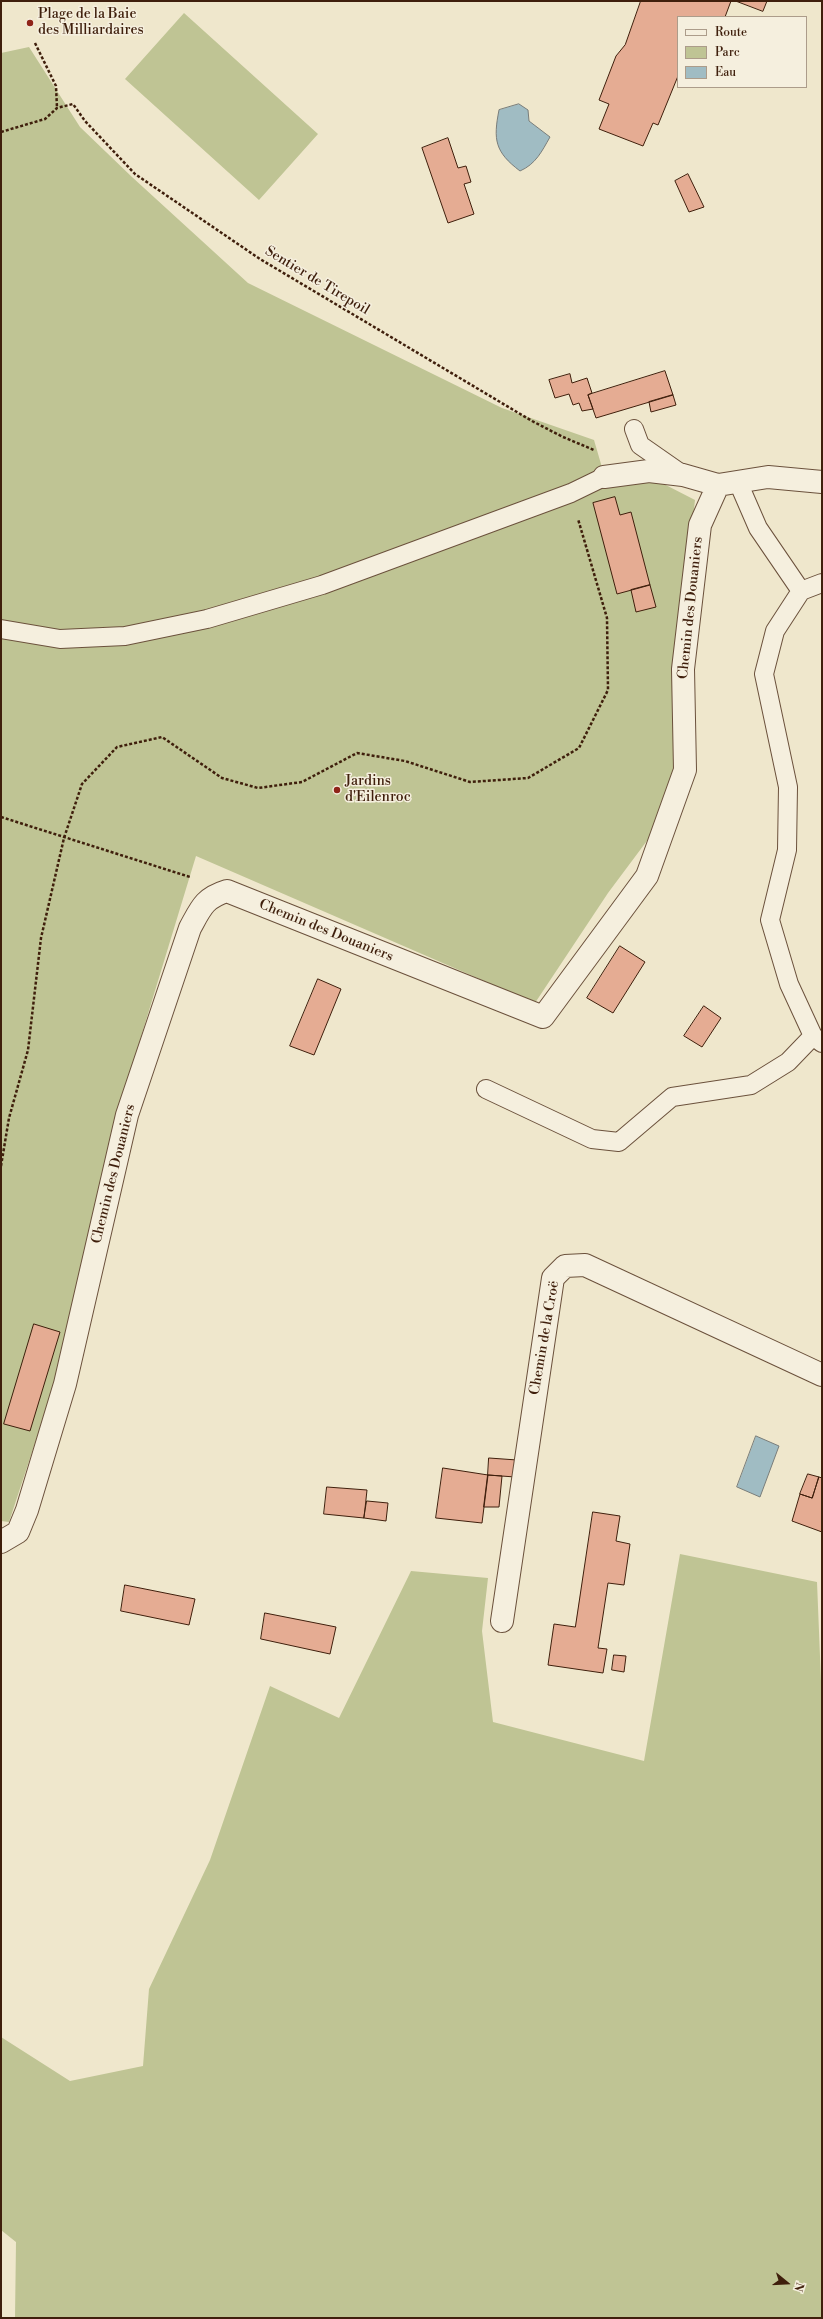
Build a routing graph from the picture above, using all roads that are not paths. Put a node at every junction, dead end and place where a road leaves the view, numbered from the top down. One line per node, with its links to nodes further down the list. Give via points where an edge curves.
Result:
1 (634, 428): 2 (lane, via 640,445)
2 (683, 475): 3 (street, via 649,471); 5 (street)
3 (604, 477): 8 (lane, via 570,493 322,585 208,619 118,636 60,639)
4 (822, 482): 5 (street, via 768,477)
5 (728, 484): 7 (lane); 12 (street, Chemin des Douaniers, via 700,525 683,669 685,770 647,876 543,1017 227,891 212,896 202,905 190,928 127,1114 65,1384 27,1510 18,1532)
6 (822, 584): 7 (lane)
7 (802, 591): 9 (lane, via 775,631 764,674 788,788 787,850 770,920 789,984)
8 (1, 629)
9 (818, 1039): 10 (lane, via 751,1086 672,1097 620,1142 592,1139)
10 (486, 1089)
11 (822, 1375): 13 (street, Chemin de la Croë, via 585,1265 565,1266 553,1278)
12 (1, 1542)
13 (502, 1620)

